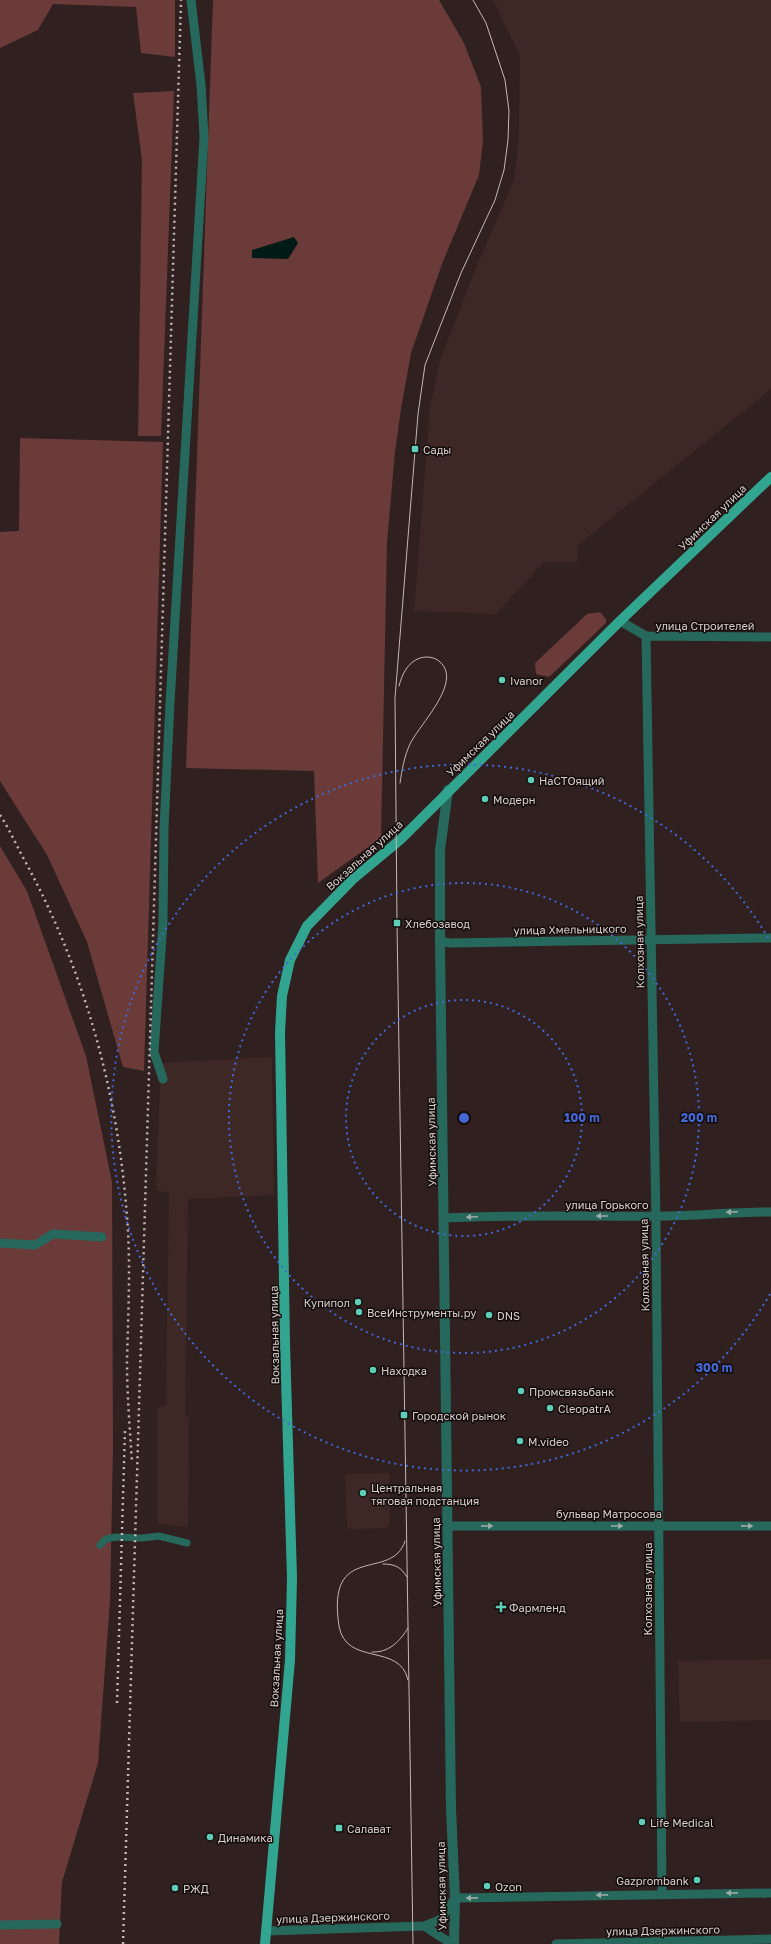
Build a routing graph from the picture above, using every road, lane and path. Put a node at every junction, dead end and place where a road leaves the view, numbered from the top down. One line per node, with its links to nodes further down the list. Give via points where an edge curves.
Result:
1 (191, 0): 10 (street, via 204,138 170,696 163,922 154,1052)
2 (771, 477): 3 (main road, Уфимская улица)
3 (620, 621): 4 (street, улица Строителей); 6 (main road, Уфимская улица)
4 (646, 636): 5 (street, улица Строителей); 7 (street, Колхозная улица, via 648,853)
5 (771, 637)
6 (448, 790): 9 (street, Уфимская улица, via 440,850); 27 (main road, Вокзальная улица, via 400,840 353,879 307,926 290,960 282,996 280,1032 292,1565 290,1660)
7 (652, 938): 8 (street, улица Хмельницкого); 9 (street, улица Хмельницкого, via 450,943); 12 (street, Колхозная улица)
8 (771, 938)
9 (440, 941): 13 (street, Уфимская улица)
10 (163, 1079)
11 (771, 1212): 12 (street, улица Горького, one-way to 12)
12 (655, 1216): 13 (street, улица Горького, one-way to 13); 16 (street, Колхозная улица)
13 (444, 1218): 17 (street, Уфимская улица)
14 (102, 1237): 15 (street, via 53,1234 34,1245)
15 (0, 1243)
16 (658, 1525): 17 (street, бульвар Матросова, one-way to 16); 18 (street, бульвар Матросова, one-way to 18); 22 (street, Колхозная улица)
17 (448, 1526): 23 (street, Уфимская улица, via 451,1809)
18 (771, 1526)
19 (188, 1543): 20 (street, via 159,1536 116,1537 106,1539)
20 (100, 1544)
21 (771, 1893): 22 (street, one-way to 22)
22 (662, 1894): 23 (street, one-way to 23)
23 (455, 1898): 26 (street, via 440,1920); 30 (street, Уфимская улица)
24 (57, 1924): 25 (street)
25 (0, 1925)
26 (424, 1926): 27 (street, улица Дзержинского); 30 (street)
27 (266, 1931): 29 (main road, Вокзальная улица)
28 (771, 1939): 31 (street, улица Дзержинского)
29 (265, 1944)
30 (453, 1944)
31 (556, 1944)

